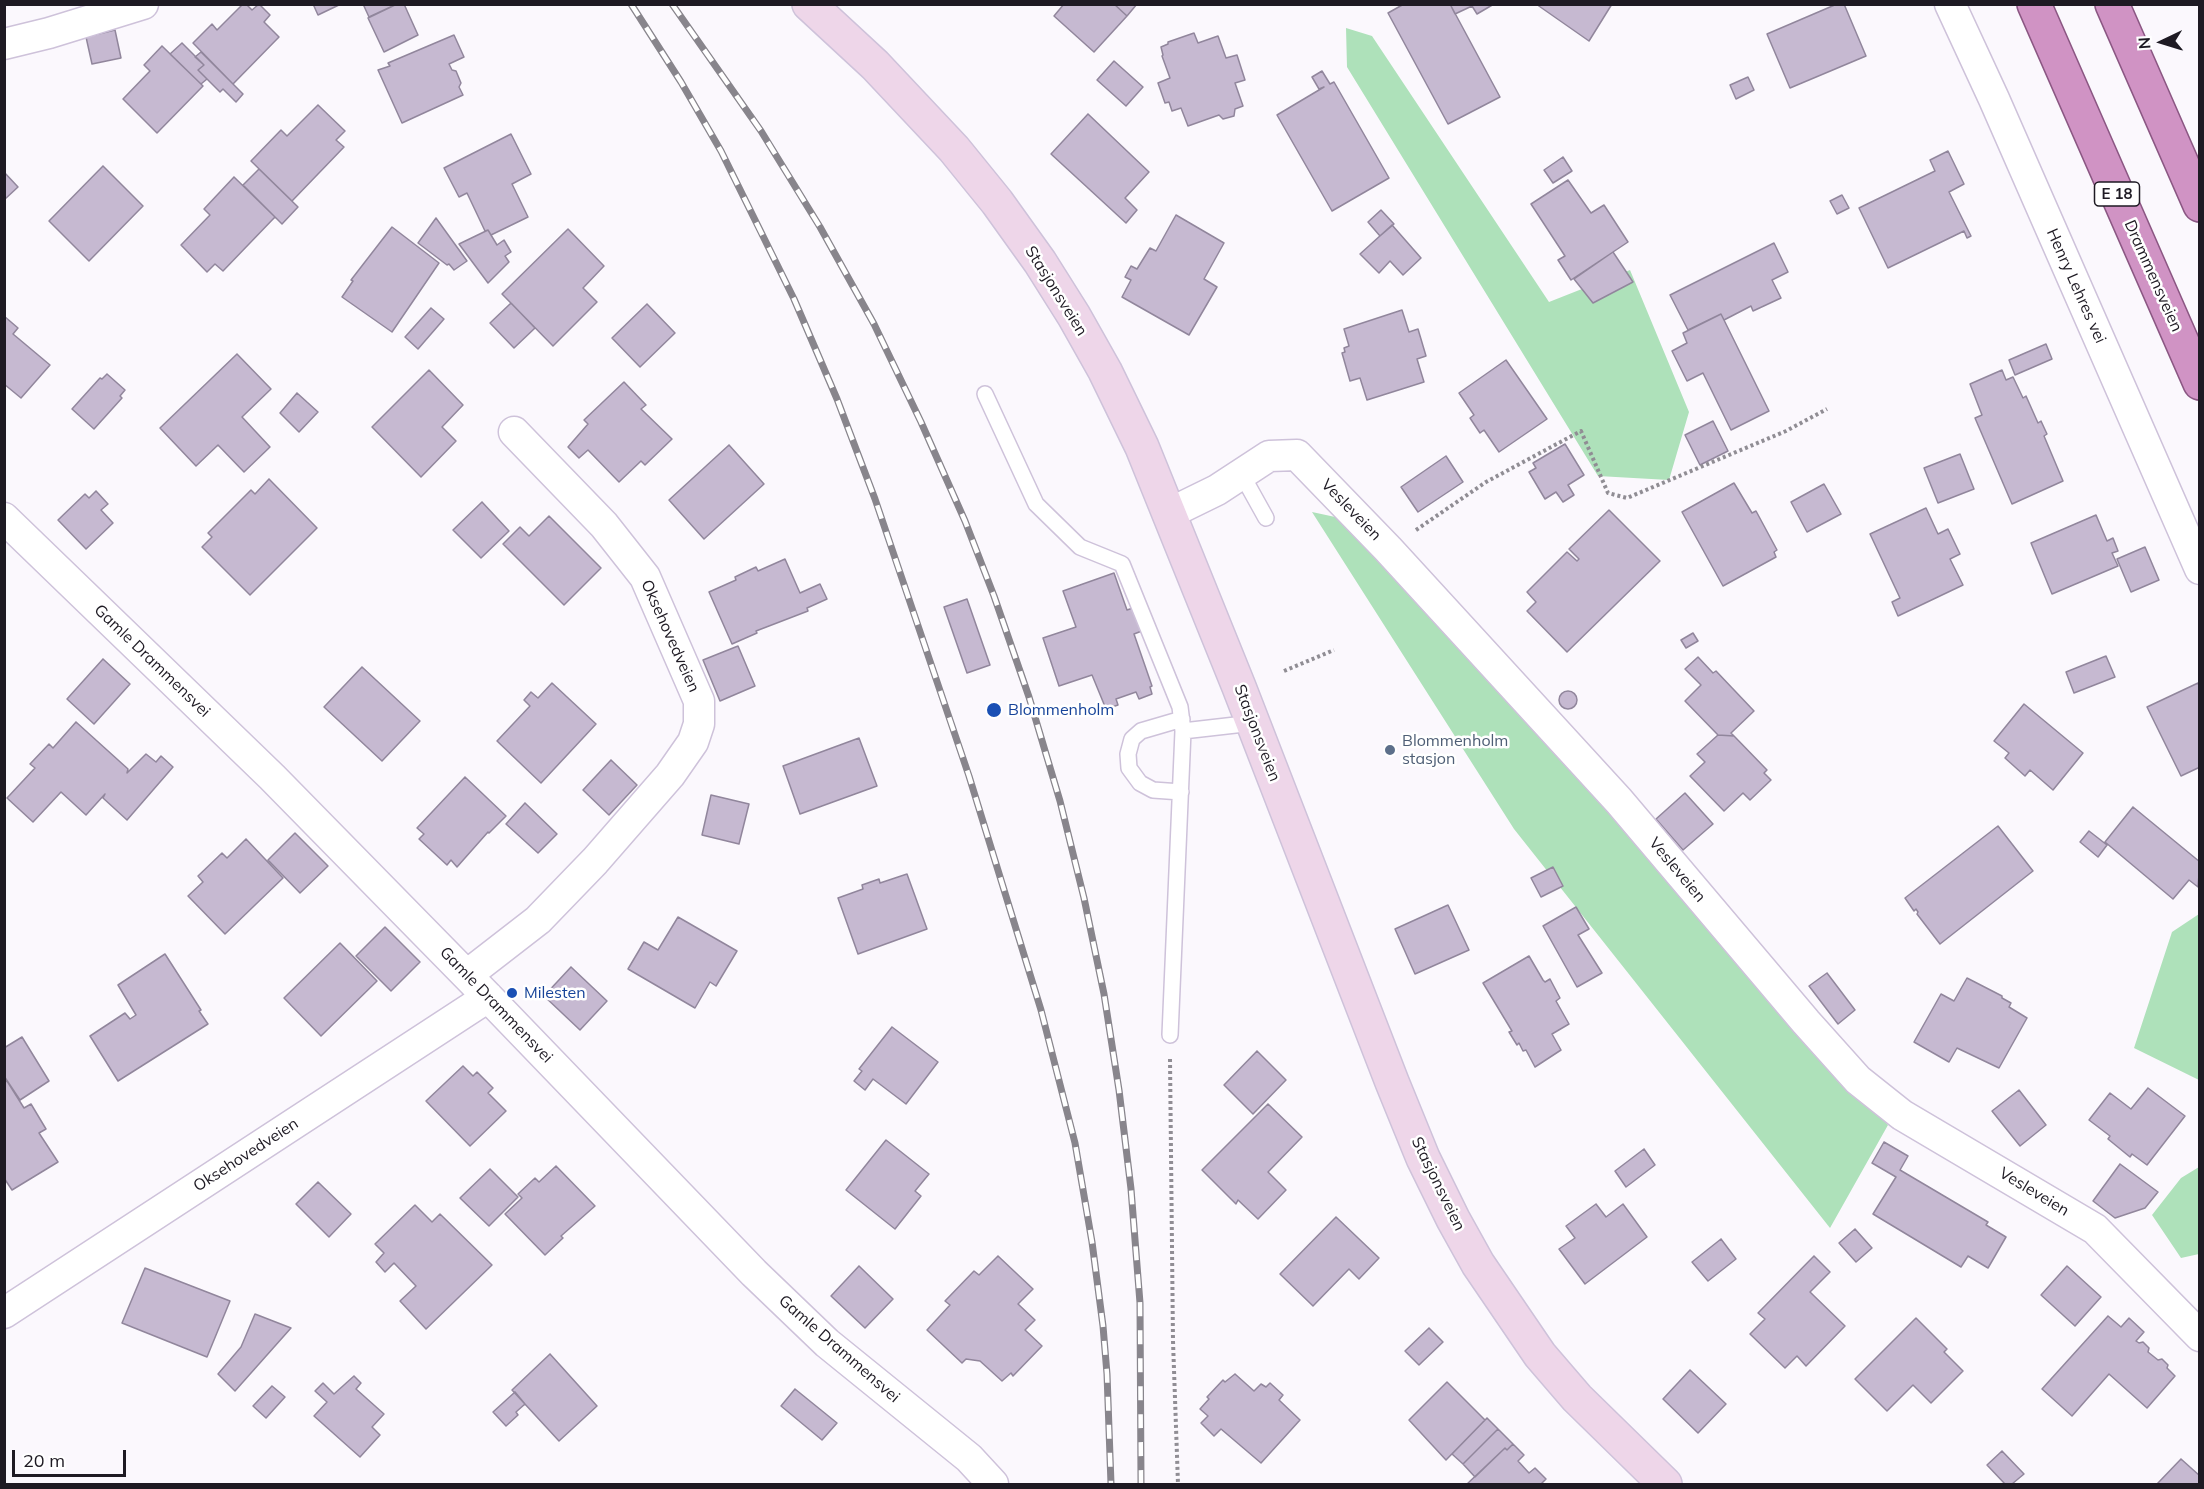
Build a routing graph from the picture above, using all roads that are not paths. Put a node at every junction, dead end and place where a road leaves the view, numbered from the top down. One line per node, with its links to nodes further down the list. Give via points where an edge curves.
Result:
1 (143, 4): 6 (street)
2 (809, 4): 12 (main road, Stasjonsveien, via 925,116 998,202 1046,271 1105,371 1142,447)
3 (1950, 4): 15 (street, Henry Lehres vei)
4 (2034, 4): 8 (highway, Drammensveien / E 18)
5 (2112, 4): 7 (highway)
6 (4, 44)
7 (2199, 205)
8 (2199, 383)
9 (985, 394): 17 (lane, via 1036,504 1080,547 1122,564 1180,707)
10 (514, 432): 19 (street, Oksehovedveien, via 604,525 645,577 699,701 699,724 693,742 670,775 595,861 538,920)
11 (1241, 473): 12 (street, Vesleveien, via 1218,490); 14 (lane); 23 (street, Vesleveien, via 1269,456 1297,455 1619,801 1858,1080 1902,1114 2095,1229)
12 (1168, 514): 16 (main road, Stasjonsveien)
13 (4, 518): 19 (street, Gamle Drammensvei, via 272,777)
14 (1266, 518)
15 (2199, 569)
16 (1253, 723): 17 (lane); 25 (main road, Stasjonsveien, via 1392,1082 1453,1219 1540,1355 1577,1398)
17 (1183, 725): 18 (lane); 18 (lane, via 1141,731 1132,739 1128,754 1129,768 1140,783 1153,790)
18 (1181, 792): 21 (lane)
19 (467, 975): 20 (street, Gamle Drammensvei)
20 (488, 997): 22 (street, Oksehovedveien); 24 (street, Gamle Drammensvei, via 754,1273 827,1343 969,1458)
21 (1170, 1035)
22 (4, 1313)
23 (2199, 1336)
24 (993, 1485)
25 (1665, 1485)

